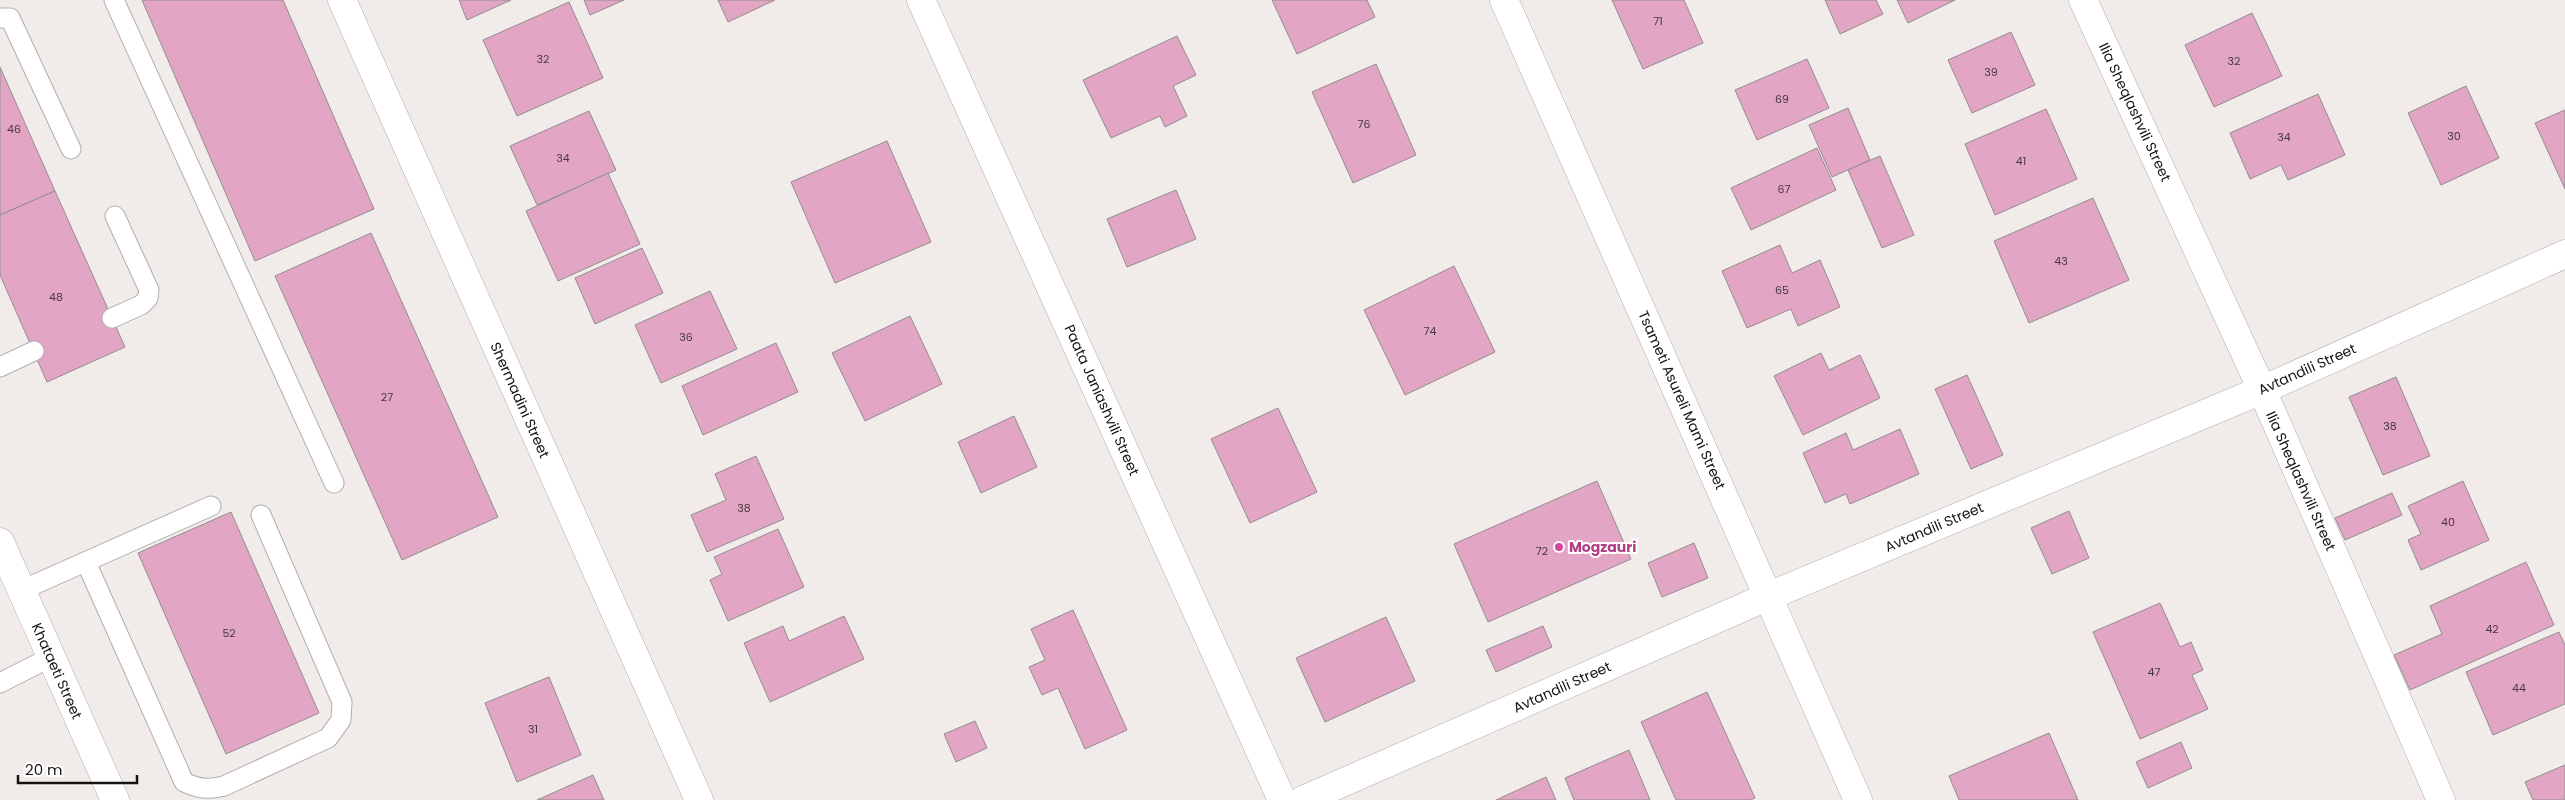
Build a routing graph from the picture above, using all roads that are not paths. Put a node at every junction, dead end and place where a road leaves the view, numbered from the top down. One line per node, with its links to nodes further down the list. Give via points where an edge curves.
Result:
1 (114, 0): 14 (lane)
2 (342, 0): 24 (street, Shermadini Street)
3 (921, 0): 25 (street, Paata Janiashvili Street)
4 (1504, 0): 20 (street, Tsameti Asureli Mami Street)
5 (2083, 0): 13 (street, Ilia Sheqlashvili Street)
6 (0, 18): 7 (lane, via 10,18)
7 (71, 149)
8 (115, 216): 10 (lane, via 149,290 148,298 141,306)
9 (2565, 254): 13 (street, Avtandili Street)
10 (112, 318)
11 (34, 351): 12 (lane)
12 (0, 366)
13 (2262, 390): 20 (street, Avtandili Street); 28 (street, Ilia Sheqlashvili Street)
14 (334, 483)
15 (211, 506): 18 (lane)
16 (261, 515): 18 (lane, via 342,702 341,720 328,738 210,790 197,789 184,782)
17 (0, 542): 19 (street, Khataeti Street)
18 (86, 562): 19 (lane)
19 (22, 590): 21 (street, Khataeti Street)
20 (1770, 596): 26 (street, Avtandili Street); 27 (street, Tsameti Asureli Mami Street)
21 (51, 657): 22 (lane); 23 (street, Khataeti Street)
22 (0, 683)
23 (115, 800)
24 (699, 800)
25 (1282, 800)
26 (1303, 800)
27 (1858, 800)
28 (2440, 800)

